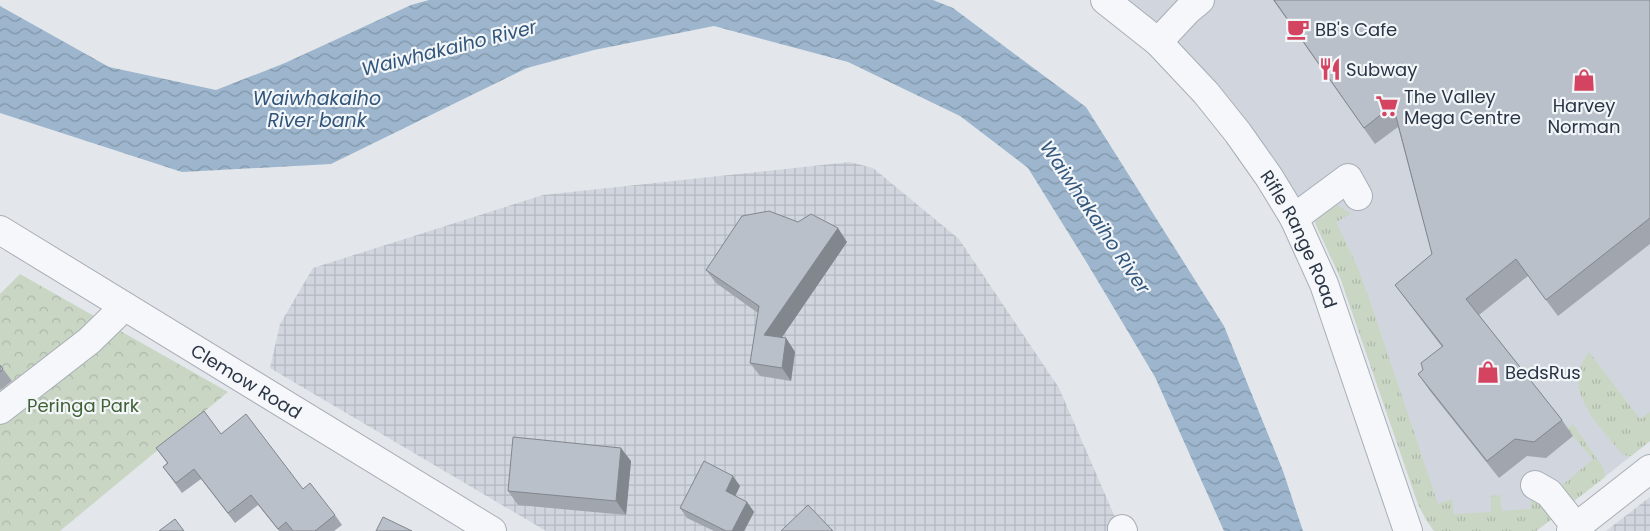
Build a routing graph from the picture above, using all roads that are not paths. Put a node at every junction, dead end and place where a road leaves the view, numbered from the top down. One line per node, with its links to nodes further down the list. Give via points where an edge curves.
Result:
1 (1105, 0): 3 (street, Rifle Range Road)
2 (1200, 0): 3 (street)
3 (1158, 42): 5 (street, Rifle Range Road, via 1206,93 1238,134)
4 (1358, 196): 5 (street, via 1348,178)
5 (1294, 218): 13 (street, Rifle Range Road, via 1324,284)
6 (0, 230): 7 (street, Clemow Road)
7 (124, 307): 8 (street, via 89,341); 12 (street, Clemow Road)
8 (0, 410)
9 (1650, 469): 11 (street)
10 (1535, 485): 11 (street, via 1549,493)
11 (1573, 529)
12 (492, 531)
13 (1408, 531)

